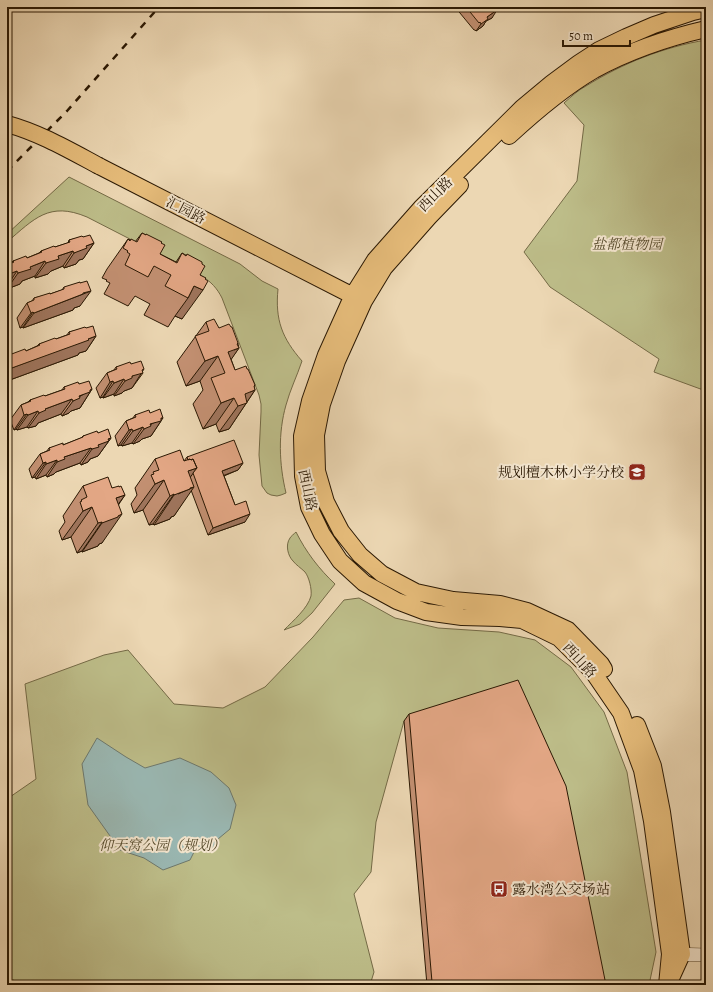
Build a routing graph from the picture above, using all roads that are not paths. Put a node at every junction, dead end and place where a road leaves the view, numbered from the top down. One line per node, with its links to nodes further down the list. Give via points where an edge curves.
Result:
1 (706, 9): 4 (main road, 西山路, via 626,37 599,50 552,83 522,108 422,208 375,260)
2 (706, 29): 4 (main road, 西山路, via 650,45 620,57 594,71 547,103 495,149 429,217)
3 (7, 124): 4 (main road, 汇园路, bridge, via 50,140)
4 (359, 298): 5 (main road, 西山路, via 322,404 316,435 317,471 326,502 341,531 360,555 382,574 416,592 453,600 500,604 527,611 568,630 601,664 630,708 653,766 662,812)
5 (676, 954): 6 (street); 7 (main road)
6 (706, 955)
7 (668, 985)

